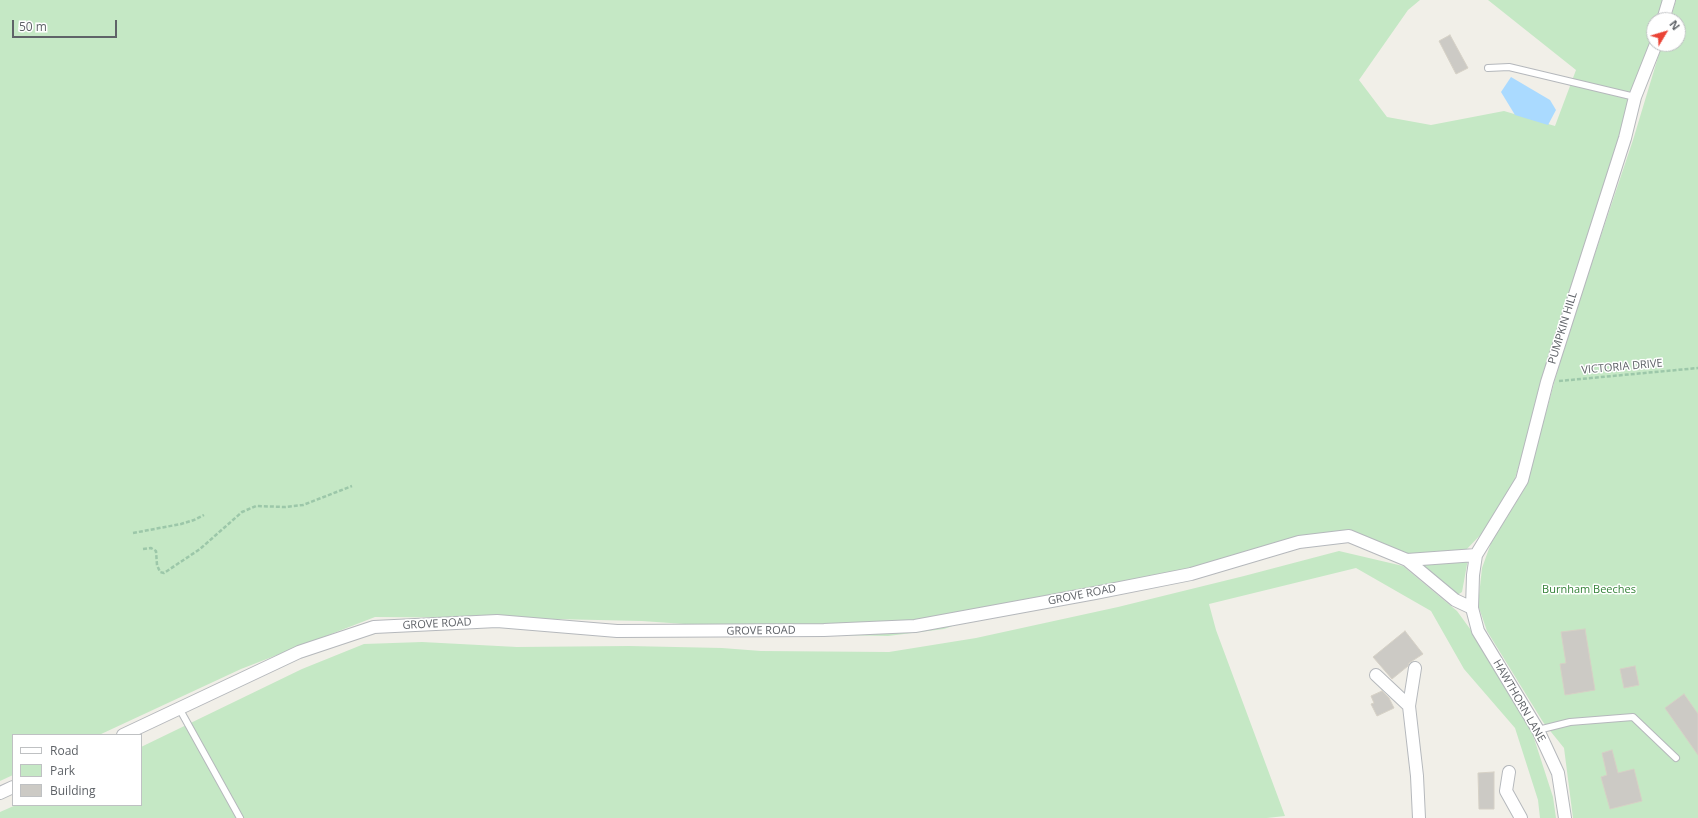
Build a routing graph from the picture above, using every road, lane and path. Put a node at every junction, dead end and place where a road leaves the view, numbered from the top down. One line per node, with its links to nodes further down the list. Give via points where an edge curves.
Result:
1 (1669, 0): 2 (street)
2 (1665, 12)
3 (1653, 52): 5 (street, PUMPKIN HILL)
4 (1488, 68): 5 (lane, via 1509,67)
5 (1635, 97): 7 (street, PUMPKIN HILL)
6 (1698, 368): 7 (path, VICTORIA DRIVE)
7 (1547, 382): 12 (street, PUMPKIN HILL, via 1522,480)
8 (352, 486): 11 (path, via 303,505 256,506 242,512 200,550 164,573 160,572 157,565 156,551)
9 (204, 515): 10 (path, via 181,524)
10 (133, 533)
11 (143, 548)
12 (1476, 555): 13 (street, GROVE ROAD); 14 (street, PUMPKIN HILL)
13 (1407, 560): 14 (street, GROVE ROAD, via 1455,600); 18 (street, GROVE ROAD, via 1349,536 1300,542 1191,574 915,626 824,630 617,631 497,622 374,627 299,652)
14 (1472, 608): 19 (street, HAWTHORN LANE, via 1478,632)
15 (1415, 668): 17 (street)
16 (1376, 675): 17 (street)
17 (1409, 706): 26 (street)
18 (179, 708): 20 (street, GROVE ROAD); 25 (lane)
19 (1538, 730): 21 (lane, via 1570,722 1633,717); 28 (street, HAWTHORN LANE, via 1558,773)
20 (125, 734)
21 (1676, 758)
22 (1509, 772): 27 (street, via 1506,791)
23 (12, 787): 24 (street)
24 (0, 793)
25 (240, 818)
26 (1419, 818)
27 (1521, 818)
28 (1565, 818)

